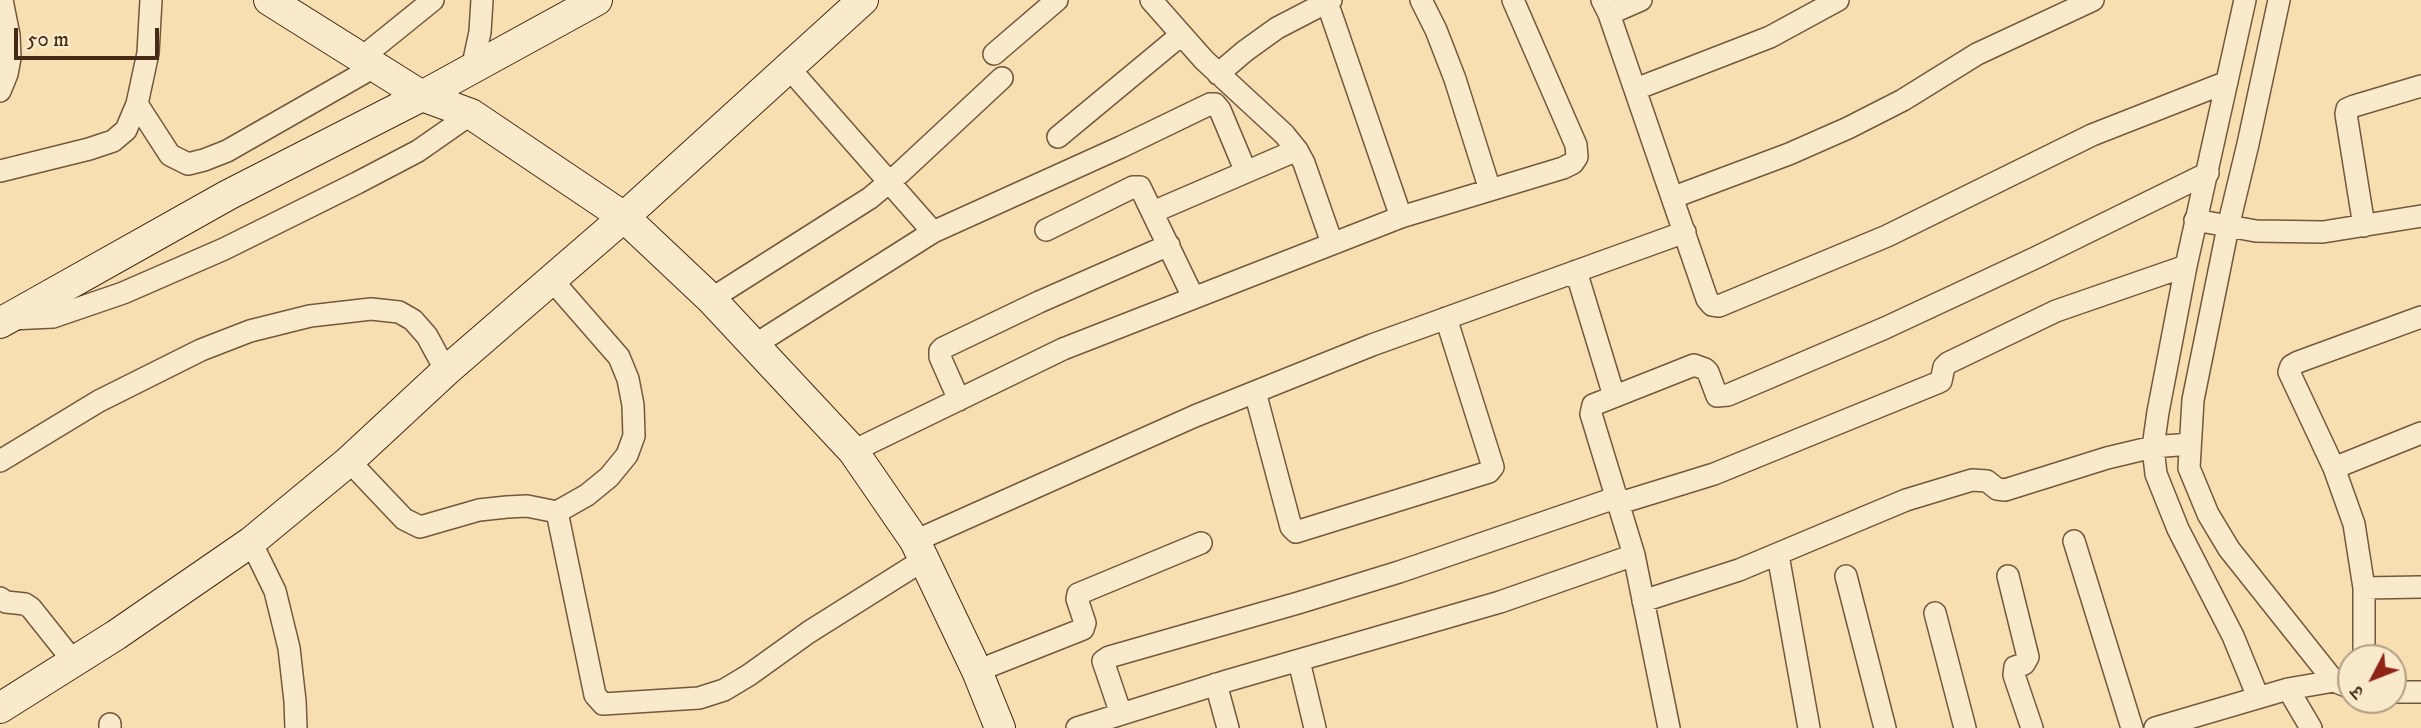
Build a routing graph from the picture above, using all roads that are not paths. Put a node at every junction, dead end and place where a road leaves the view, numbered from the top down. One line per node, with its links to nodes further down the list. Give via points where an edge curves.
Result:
1 (2, 0): 29 (street, via 10,58)
2 (151, 0): 31 (street, via 148,52)
3 (269, 0): 21 (street)
4 (433, 0): 21 (street)
5 (482, 0): 23 (street)
6 (597, 0): 23 (street)
7 (863, 0): 22 (street)
8 (1057, 0): 20 (street)
9 (1151, 0): 19 (street)
10 (1421, 0): 39 (street, via 1455,79)
11 (1513, 0): 39 (street, via 1576,145 1577,157 1563,168)
12 (1641, 0): 18 (street)
13 (1838, 0): 28 (street, via 1770,37)
14 (2093, 0): 40 (street, via 1976,54 1848,128)
15 (2245, 0): 26 (street)
16 (2279, 0): 47 (street)
17 (1329, 1): 24 (street, via 1277,28); 44 (street)
18 (1606, 7): 28 (street)
19 (1181, 35): 24 (street); 33 (street)
20 (994, 54)
21 (367, 63): 30 (street); 31 (street, via 227,151 188,163 170,155)
22 (788, 67): 38 (street); 43 (street)
23 (472, 69): 30 (street)
24 (1218, 74): 34 (street)
25 (1002, 78): 38 (street)
26 (2227, 82): 37 (street); 50 (street, via 2092,135 1887,236 1730,303 1712,305 1707,299)
27 (2421, 86): 46 (street, via 2347,109)
28 (1636, 89): 40 (street)
29 (0, 91)
30 (422, 96): 32 (street); 60 (street, via 228,195)
31 (137, 104): 35 (street, via 126,130 113,141)
32 (471, 114): 43 (street); 60 (street, via 418,151 225,249 72,311)
33 (1058, 137)
34 (1297, 150): 36 (street); 51 (street)
35 (0, 171)
36 (1246, 172): 41 (street); 49 (street, via 1220,110 1210,104)
37 (2208, 173): 45 (street); 64 (street, via 1885,328 1728,395 1717,396 1708,372 1694,365)
38 (889, 184): 49 (street); 57 (street)
39 (1490, 190): 44 (street)
40 (1674, 197): 50 (street)
41 (1153, 212): 48 (street, via 1137,186); 52 (street)
42 (2421, 216): 46 (street)
43 (624, 217): 55 (street); 57 (street)
44 (1401, 217): 51 (street)
45 (2195, 220): 47 (street); 53 (street)
46 (2364, 226): 47 (street, via 2323,232)
47 (2243, 229): 67 (street, via 2192,408)
48 (1046, 230)
49 (933, 232): 61 (street)
50 (1685, 232): 54 (street)
51 (1332, 243): 56 (street)
52 (1169, 245): 56 (street); 65 (street, via 943,348 940,357)
53 (2186, 266): 68 (street); 73 (street, via 2056,311 1948,363 1941,381 1886,405 1714,474)
54 (1576, 271): 59 (street); 64 (street)
55 (551, 279): 62 (street); 74 (street, via 619,357 633,405 634,436 627,455 609,477)
56 (1193, 297): 65 (street, via 1063,349)
57 (711, 299): 61 (street)
58 (2421, 317): 72 (street, via 2291,366 2291,378)
59 (1446, 318): 63 (street); 63 (street, via 1493,467 1489,472 1296,532)
60 (4, 321)
61 (753, 346): 69 (street)
62 (446, 371): 70 (street, via 428,336 399,312 372,309 310,316 250,331 201,350 99,401); 71 (street)
63 (1255, 392): 78 (street, via 1195,416)
64 (1614, 396): 73 (street, via 1591,409)
65 (959, 400): 69 (street)
66 (2421, 433): 72 (street)
67 (2190, 444): 68 (street); 92 (street, via 2189,468 2229,550)
68 (2153, 447): 80 (street, via 2005,490 1972,480 1906,500); 96 (street, via 2156,474 2178,529 2233,636)
69 (853, 451): 78 (street)
70 (0, 461)
71 (349, 461): 74 (street, via 404,519 420,527 479,510 527,506); 76 (street)
72 (2334, 468): 84 (street, via 2354,524)
73 (1619, 500): 79 (street); 98 (street, via 1399,572 1109,657 1103,661)
74 (557, 512): 78 (street, via 595,695 603,704 699,698 724,690)
75 (2074, 541): 109 (street)
76 (251, 542): 90 (street); 99 (street, via 275,591 289,648)
77 (1202, 542): 91 (street, via 1078,594 1083,629)
78 (920, 550): 91 (street)
79 (1634, 555): 86 (street); 89 (street, via 1500,602)
80 (1778, 555): 86 (street); 105 (street)
81 (1846, 576): 106 (street)
82 (2008, 576): 108 (street, via 2028,657 2015,667 2014,675)
83 (2421, 587): 84 (street)
84 (2364, 588): 88 (street)
85 (0, 598): 90 (street, via 31,608)
86 (1643, 601): 104 (street)
87 (1935, 613): 107 (street)
88 (2364, 644)
89 (1299, 661): 93 (street); 103 (street)
90 (74, 662): 97 (street)
91 (977, 671): 100 (street)
92 (2337, 678)
93 (1216, 684): 98 (street); 102 (street)
94 (2337, 685): 95 (street)
95 (2288, 689): 96 (street); 111 (street)
96 (2258, 697): 110 (street)
97 (0, 708)
98 (1121, 714): 101 (street)
99 (296, 728)
100 (1000, 728)
101 (1077, 728)
102 (1228, 728)
103 (1315, 728)
104 (1669, 728)
105 (1809, 728)
106 (1885, 728)
107 (1965, 728)
108 (2032, 728)
109 (2132, 728)
110 (2155, 728)
111 (2311, 728)

